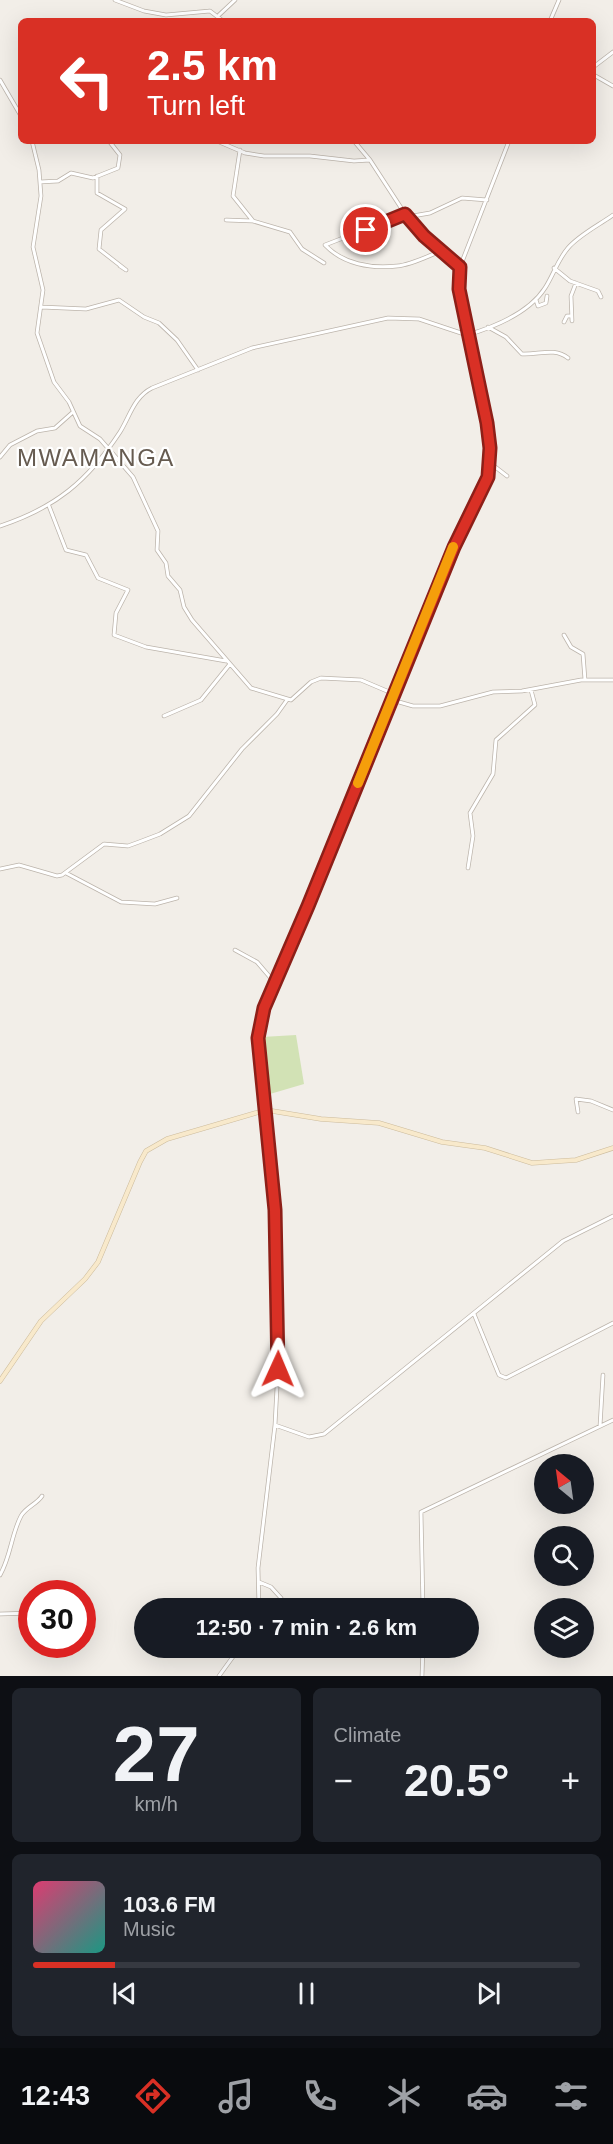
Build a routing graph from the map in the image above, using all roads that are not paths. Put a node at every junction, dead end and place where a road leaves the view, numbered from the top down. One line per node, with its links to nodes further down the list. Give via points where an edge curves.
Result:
1 (115, 0): 4 (street, via 166,15 210,11)
2 (235, 0): 4 (street)
3 (559, 0): 5 (street)
4 (218, 16)
5 (551, 18)
6 (613, 52): 7 (street)
7 (596, 65)
8 (596, 76): 10 (street)
9 (0, 80): 11 (street)
10 (613, 86)
11 (18, 111)
12 (33, 144): 20 (street)
13 (111, 144): 19 (street, via 120,155 118,168)
14 (225, 144): 17 (street)
15 (357, 144): 18 (street)
16 (508, 144): 21 (street)
17 (240, 150): 18 (street, via 281,158); 25 (street, via 233,196)
18 (370, 160): 23 (street)
19 (97, 176): 20 (street, via 70,173 58,181); 28 (street, via 97,193 125,209 101,230 99,249 126,270)
20 (40, 182): 35 (street, via 33,247 43,290)
21 (486, 200): 23 (street, via 462,198 430,213); 29 (street)
22 (613, 215): 30 (street, via 569,247)
23 (406, 216): 26 (street); 26 (street, via 325,245 333,254 358,266 398,266)
24 (226, 220): 25 (street)
25 (253, 221): 27 (street, via 290,232 302,249)
26 (441, 251): 29 (street)
27 (324, 263)
28 (120, 266)
29 (460, 267): 38 (street, via 459,289)
30 (554, 268): 31 (street); 34 (street)
31 (576, 284): 33 (street, via 598,291); 36 (street, via 571,296 572,318 567,316)
32 (548, 296): 34 (street, via 546,303 538,306)
33 (601, 297)
34 (536, 300): 37 (street)
35 (41, 307): 40 (street, via 86,309 117,299 159,322); 41 (street, via 36,333 54,382)
36 (564, 322)
37 (488, 327): 38 (street); 39 (street, via 506,337 522,354 549,351)
38 (467, 334): 40 (street, via 419,319 388,318 252,348); 44 (street, via 487,423)
39 (568, 358)
40 (198, 370): 42 (street, via 142,393)
41 (74, 412): 42 (street, via 85,431); 43 (street, via 55,428 37,431 10,445)
42 (108, 447): 46 (street, via 88,475); 49 (street, via 140,488 158,531 158,550 188,613)
43 (0, 458)
44 (489, 469): 45 (street, via 494,466); 53 (street)
45 (507, 476)
46 (49, 506): 47 (street); 49 (street, via 66,550 86,555 98,578 128,590 116,613 114,635 146,647)
47 (0, 526)
48 (564, 635): 50 (street, via 571,647 583,654)
49 (229, 663): 54 (street, via 255,690); 56 (street, via 201,700)
50 (585, 680): 51 (street); 52 (street)
51 (613, 680)
52 (531, 690): 55 (street, via 493,692 440,706 413,706); 57 (street, via 535,705 496,740 493,774 470,813 473,836)
53 (394, 694): 54 (street, via 361,680 327,678 314,680 295,698); 55 (street)
54 (287, 700): 59 (street, via 242,748 189,816 160,834 128,846 104,844)
55 (392, 700): 62 (street)
56 (164, 716)
57 (468, 868)
58 (0, 869): 59 (street, via 19,865 57,876)
59 (66, 873): 60 (street, via 121,902 155,904)
60 (177, 898)
61 (235, 950): 62 (street, via 257,962)
62 (275, 983): 63 (street, via 258,1030)
63 (266, 1110): 66 (street, via 379,1123 532,1163 576,1160); 71 (street, via 167,1139 146,1151 98,1263 41,1321); 73 (street, via 275,1210 279,1350)
64 (613, 1110): 65 (street, via 576,1099)
65 (578, 1112)
66 (613, 1148)
67 (613, 1215): 68 (street, via 562,1241)
68 (474, 1314): 69 (street, via 500,1375 506,1378); 73 (street, via 324,1434 309,1437)
69 (613, 1323)
70 (603, 1375): 74 (street)
71 (0, 1382)
72 (613, 1420): 74 (street)
73 (275, 1425): 77 (street)
74 (600, 1426): 80 (street, via 421,1512)
75 (42, 1496): 76 (street, via 21,1517)
76 (0, 1575)
77 (259, 1582): 78 (street); 79 (street, via 271,1587)
78 (259, 1598)
79 (281, 1598)
80 (423, 1598)
81 (18, 1613): 82 (street)
82 (0, 1614)
83 (232, 1658): 85 (street)
84 (423, 1658): 86 (street)
85 (219, 1676)
86 (422, 1676)

